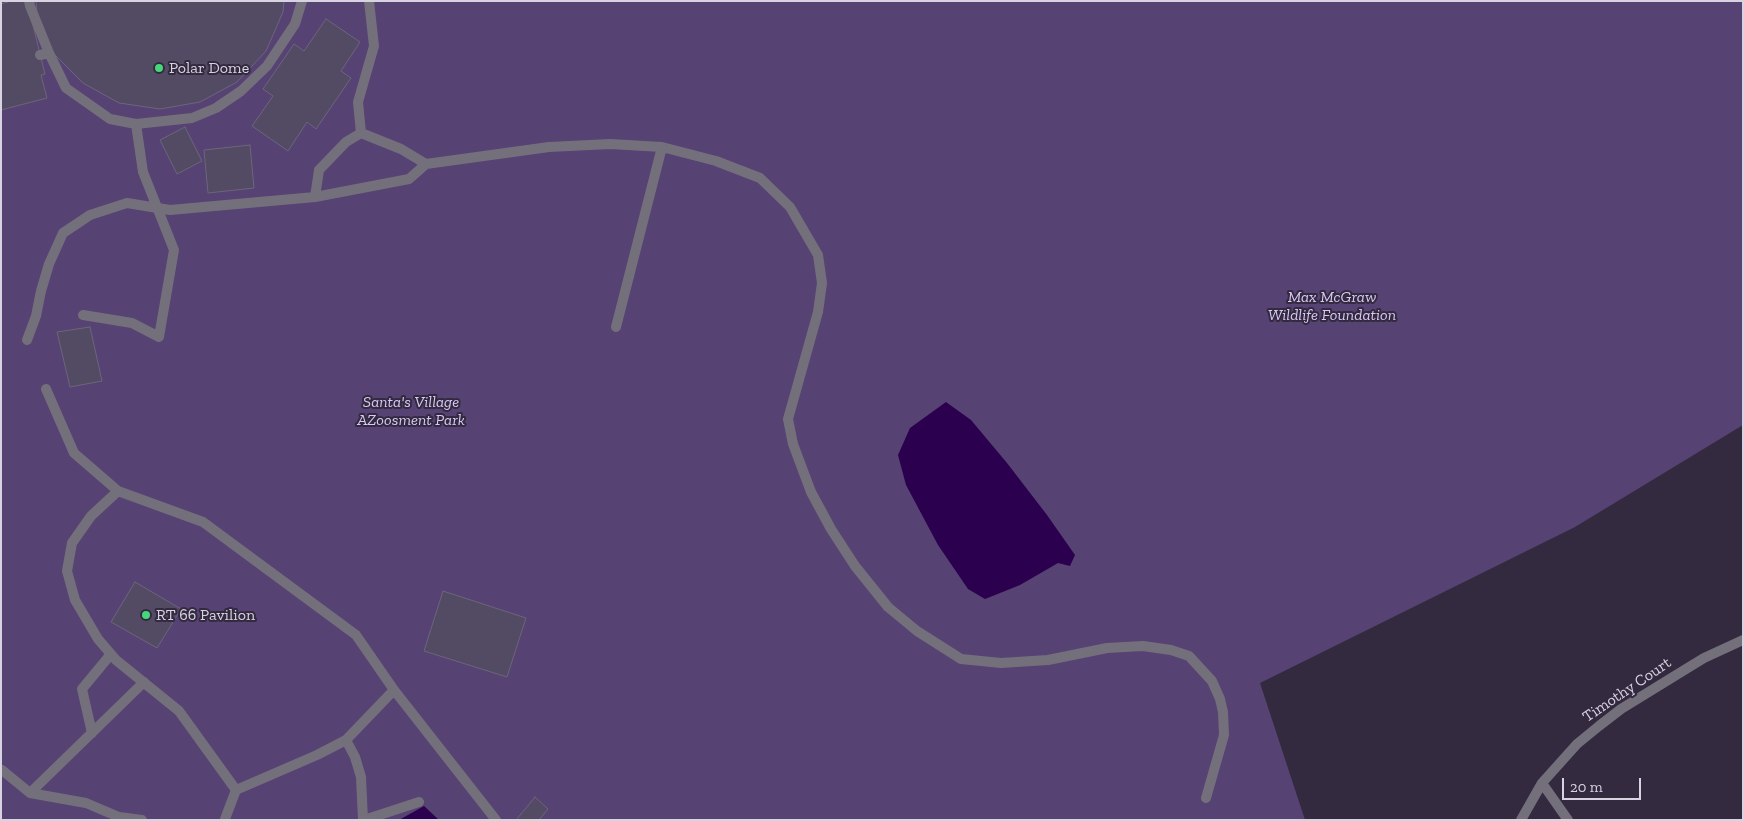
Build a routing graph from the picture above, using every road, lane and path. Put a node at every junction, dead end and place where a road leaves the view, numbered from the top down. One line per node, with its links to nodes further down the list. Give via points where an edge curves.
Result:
1 (29, 1): 4 (street, via 44,54 66,88 110,119)
2 (302, 1): 4 (street, via 295,24 268,66 241,91 216,108 192,118)
3 (369, 1): 5 (street, via 374,46 358,102)
4 (136, 124): 9 (street, via 143,172)
5 (361, 133): 7 (street, via 401,149); 8 (street, via 346,142 320,170)
6 (662, 147): 7 (street, via 610,144 548,147); 11 (street); 25 (street, via 716,161 760,178 790,207 818,255 822,283 818,312 788,419 815,500 855,566 888,607 917,632 961,658 1001,663 1048,660 1107,648 1143,646 1189,656 1212,682 1223,712 1224,735)
7 (426, 164): 8 (street, via 409,179)
8 (315, 197): 9 (street, via 170,210)
9 (157, 208): 10 (street, via 174,250 159,337 132,323); 12 (street, via 127,203 90,215 63,233 49,264)
10 (83, 315)
11 (616, 328)
12 (27, 340)
13 (46, 389): 14 (street, via 74,453)
14 (118, 491): 16 (street, via 92,516 72,543 67,570 75,600); 18 (street, via 203,522 356,635)
15 (1743, 640): 22 (street, Timothy Court, via 1704,658 1621,709 1577,744)
16 (111, 654): 17 (street); 19 (street, via 82,689)
17 (144, 682): 19 (street); 23 (street, via 179,711)
18 (394, 690): 20 (street); 30 (street)
19 (92, 733): 24 (street)
20 (346, 740): 23 (street); 29 (street, via 361,777)
21 (2, 770): 24 (street)
22 (1542, 783): 31 (street, Timothy Court); 32 (street)
23 (236, 790): 28 (street)
24 (30, 794): 27 (street, via 86,804 119,817)
25 (1206, 798)
26 (418, 802): 29 (street)
27 (142, 820)
28 (224, 820)
29 (363, 820)
30 (496, 820)
31 (1521, 820)
32 (1568, 820)

